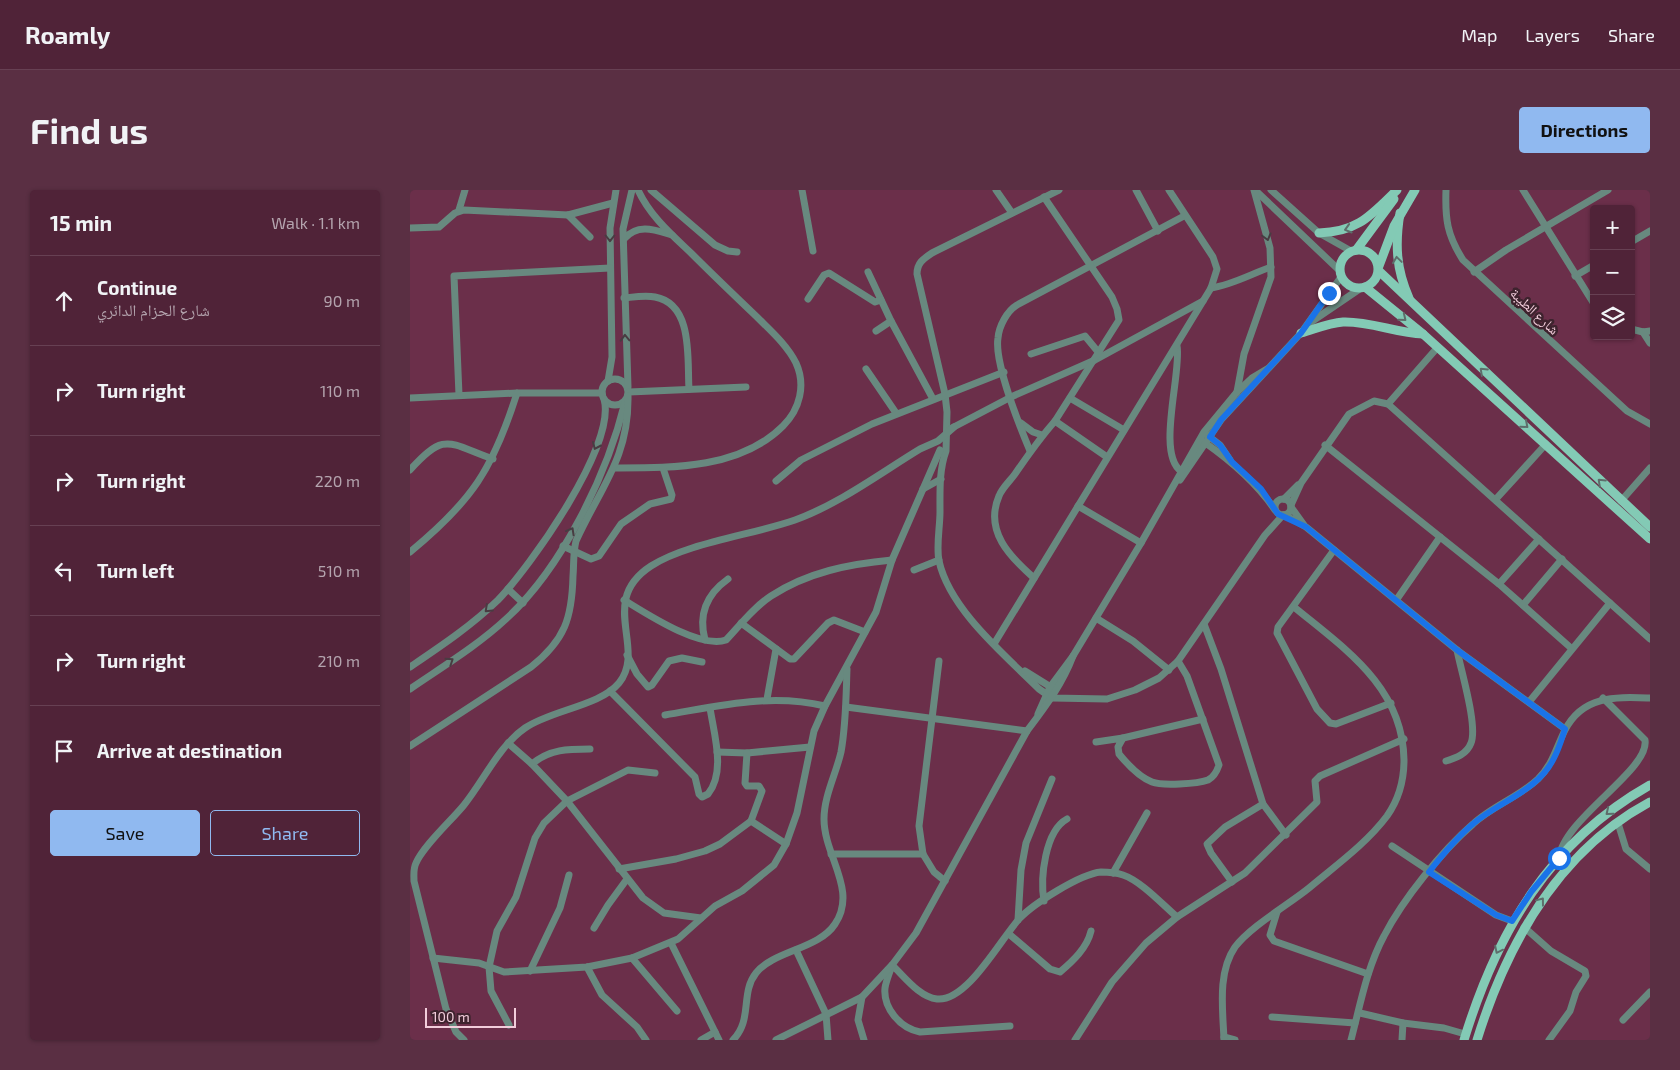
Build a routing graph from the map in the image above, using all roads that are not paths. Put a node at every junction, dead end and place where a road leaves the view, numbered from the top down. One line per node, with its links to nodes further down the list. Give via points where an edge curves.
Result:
1 (465, 190): 21 (street)
2 (616, 190): 19 (street)
3 (632, 190): 33 (street)
4 (638, 190): 20 (street)
5 (802, 190): 36 (street)
6 (996, 190): 22 (street)
7 (1059, 190): 18 (street)
8 (1136, 190): 28 (street)
9 (1169, 190): 25 (street)
10 (1255, 190): 39 (street, one-way to 39, via 1270,248); 45 (street)
11 (1271, 190): 30 (street)
12 (1398, 190): 30 (main road, one-way to 30, via 1357,226); 35 (main road)
13 (1415, 190): 23 (main road)
14 (1446, 190): 44 (street, شارع الطيبة, via 1447,225 1452,242)
15 (1523, 190): 27 (street)
16 (1608, 190): 27 (street)
17 (653, 192): 20 (street); 37 (street, via 715,245)
18 (1044, 197): 22 (street); 38 (street)
19 (613, 203): 24 (street); 41 (street, one-way to 41)
20 (647, 207): 31 (street)
21 (459, 210): 24 (street); 26 (street, via 439,227)
22 (1012, 213): 75 (street, via 932,253 917,267)
23 (1400, 213): 42 (main road); 54 (main road, one-way to 23, via 1398,268 1396,238)
24 (568, 215): 32 (street)
25 (1184, 216): 28 (street); 47 (street, via 1216,262)
26 (410, 228)
27 (1545, 229): 44 (street); 46 (street)
28 (1158, 230): 38 (street)
29 (1650, 231): 34 (street)
30 (1319, 233): 35 (street)
31 (673, 235): 33 (street, via 644,228); 98 (street, via 778,338 795,362 801,396 788,422 760,444 728,458)
32 (590, 237)
33 (624, 239): 49 (street)
34 (1635, 240)
35 (1354, 250): 42 (main road, via 1372,254); 45 (main road, via 1343,258)
36 (813, 251)
37 (737, 252)
38 (1093, 266): 65 (street, via 1116,303 1119,315 1118,324); 68 (street, via 1013,307 997,339)
39 (1271, 267): 47 (street, via 1230,284); 72 (street, via 1271,277 1244,354)
40 (1590, 267): 46 (street)
41 (610, 268): 69 (street, via 612,358); 76 (street, via 454,276)
42 (1379, 268): 48 (main road, via 1374,280); 54 (main road)
43 (868, 272): 52 (street)
44 (1474, 272): 86 (street, شارع الطيبة, via 1626,411)
45 (1341, 274): 48 (main road, via 1350,286); 56 (street)
46 (1575, 276): 50 (street)
47 (1211, 288): 53 (street)
48 (1363, 288): 56 (street); 60 (main road, one-way to 60)
49 (624, 298): 71 (street, via 658,298 671,305 681,318 686,332); 74 (street, one-way to 49)
50 (1590, 298)
51 (808, 299): 52 (street, via 824,275 829,273 874,302)
52 (881, 300): 55 (street)
53 (1204, 300): 62 (street); 65 (street)
54 (1413, 305): 111 (main road, one-way to 54)
55 (891, 321): 57 (street); 80 (street)
56 (1308, 323): 59 (street)
57 (876, 331)
58 (1647, 331): 61 (street)
59 (1301, 333): 60 (main road, via 1342,322); 67 (street)
60 (1423, 334): 63 (main road)
61 (1650, 343)
62 (1177, 346): 87 (street); 101 (street, via 1178,360 1170,409 1174,460)
63 (1437, 348): 82 (street); 91 (main road, one-way to 91)
64 (1031, 354): 65 (street, via 1085,336)
65 (1097, 356): 78 (street); 81 (street)
66 (866, 369): 83 (street)
67 (1267, 369): 72 (street); 90 (street)
68 (1004, 372): 75 (street); 78 (street)
69 (608, 381): 74 (street, via 621,380); 77 (street, via 603,386)
70 (746, 387): 71 (street)
71 (689, 390): 74 (street)
72 (1237, 392): 90 (street, via 1204,432)
73 (518, 393): 76 (street); 77 (street); 96 (street)
74 (628, 394): 77 (street, via 619,405 612,405); 97 (street, via 626,432); 121 (street, one-way to 74, via 604,468)
75 (945, 394): 80 (street); 88 (street)
76 (459, 395): 79 (street)
77 (603, 396): 132 (street, one-way to 132, via 605,426 583,474 546,539)
78 (1011, 397): 85 (street); 88 (street)
79 (410, 398)
80 (933, 398): 83 (street)
81 (1070, 398): 84 (street); 87 (street)
82 (1388, 404): 92 (street, via 1374,401 1354,410); 110 (street)
83 (896, 413): 104 (street, via 801,460)
84 (1055, 421): 89 (street); 95 (street)
85 (1020, 422): 89 (street); 93 (street)
86 (1650, 424)
87 (1124, 430): 95 (street)
88 (946, 433): 94 (street, via 946,451); 134 (street, via 808,515 660,561 636,579)
89 (1042, 435): 93 (street)
90 (1206, 440): 101 (street); 106 (street); 108 (street)
91 (1546, 444): 110 (street); 119 (main road)
92 (1325, 446): 105 (street); 117 (street)
93 (1030, 451): 129 (street, via 999,494 994,519 1004,549)
94 (941, 453): 102 (street); 103 (street)
95 (1107, 457): 112 (street)
96 (492, 459): 100 (street, via 456,446 439,444 429,449); 124 (street, via 454,514)
97 (615, 468): 98 (street); 123 (street, via 580,532)
98 (663, 468): 123 (street, via 671,499 650,504 621,524 596,558)
99 (1650, 468): 111 (street)
100 (410, 470)
101 (1181, 471): 106 (street)
102 (928, 476): 103 (street, via 934,473); 107 (street)
103 (941, 477): 107 (street); 127 (street)
104 (776, 481)
105 (1300, 483): 109 (street); 113 (street)
106 (1175, 486): 120 (street)
107 (923, 489): 126 (street)
108 (1261, 489): 109 (street); 114 (street)
109 (1282, 499): 113 (street); 114 (street, via 1276,503)
110 (1496, 499): 118 (street)
111 (1621, 501): 116 (main road)
112 (1078, 506): 120 (street); 129 (street)
113 (1291, 506): 114 (street, via 1289,513); 115 (street)
114 (1280, 513): 115 (street); 141 (street)
115 (1306, 527): 122 (street)
116 (1650, 527)
117 (1440, 537): 131 (street); 133 (street)
118 (1539, 539): 125 (street); 131 (street)
119 (1650, 539)
120 (1141, 543): 139 (street)
121 (563, 546): 123 (street); 135 (street)
122 (1334, 550): 133 (street); 138 (street)
123 (574, 551): 178 (street, via 570,615 566,628 545,656)
124 (410, 552)
125 (1562, 559): 136 (street); 137 (street)
126 (892, 560): 140 (street, via 839,566 808,577 770,596); 142 (street, via 876,612)
127 (939, 560): 128 (street); 145 (street, via 949,590)
128 (914, 570)
129 (1034, 578): 145 (street)
130 (728, 580): 144 (street, via 706,603 702,620)
131 (1499, 584): 137 (street)
132 (508, 589): 135 (street); 153 (street, one-way to 153, via 472,623)
133 (1396, 599): 148 (street)
134 (624, 600): 144 (street, via 693,637); 149 (street)
135 (523, 603): 157 (street, one-way to 135, via 481,640)
136 (1610, 603): 143 (street); 146 (street)
137 (1524, 605): 146 (street)
138 (1294, 607): 165 (street, via 1350,653); 165 (street, via 1276,633 1322,717 1336,724)
139 (1096, 618): 156 (street); 159 (street)
140 (741, 623): 144 (street, via 726,640); 147 (street)
141 (1204, 624): 151 (street); 189 (street)
142 (865, 632): 147 (street, via 834,620 794,659); 154 (street)
143 (1650, 639)
144 (705, 640)
145 (994, 644): 155 (street)
146 (1571, 648): 164 (street)
147 (776, 649): 163 (street)
148 (1457, 650): 164 (street); 183 (street, via 1470,711 1472,742 1465,752)
149 (627, 655): 152 (street, via 648,687 669,661 682,658); 158 (street, via 623,677)
150 (939, 661): 170 (street)
151 (1178, 661): 156 (street); 171 (street)
152 (702, 662)
153 (410, 667)
154 (847, 667): 166 (street); 167 (street)
155 (1018, 667): 159 (street); 160 (street)
156 (1170, 670): 159 (street, via 1148,684 1114,697 1090,700)
157 (410, 689)
158 (610, 691): 177 (street, via 542,719); 181 (street, via 695,777 702,797 714,787)
159 (1056, 692): 160 (street); 160 (street)
160 (1049, 697): 173 (street)
161 (1603, 698): 162 (street); 172 (street, via 1579,710); 200 (street, via 1645,740 1646,746 1611,792 1572,829 1560,848)
162 (1650, 698)
163 (767, 699): 166 (street); 168 (street)
164 (1529, 702): 172 (street)
165 (1391, 703): 175 (street)
166 (824, 706): 179 (street)
167 (846, 707): 170 (street); 198 (street, via 841,749 824,818)
168 (710, 708): 169 (street); 181 (street)
169 (665, 715)
170 (932, 718): 173 (street); 199 (street, via 919,826)
171 (1204, 719): 174 (street); 174 (street, via 1219,765 1216,774 1208,780 1166,785 1153,782 1139,774 1119,754 1118,747)
172 (1565, 729): 203 (street, via 1554,759 1541,776 1475,822 1453,842)
173 (1027, 730): 207 (street)
174 (1123, 738): 176 (street)
175 (1404, 739): 195 (street, via 1320,776 1315,781 1317,802); 210 (street, via 1404,777 1398,799 1387,816 1348,855)
176 (1096, 742)
177 (508, 743): 184 (street); 221 (street, via 482,782 415,864 414,882)
178 (410, 746)
179 (810, 747): 182 (street); 196 (street, via 797,813)
180 (590, 749): 184 (street, via 555,751)
181 (717, 752): 182 (street)
182 (747, 753): 193 (street, via 745,783 747,786 760,786 762,791)
183 (1446, 761)
184 (532, 764): 188 (street)
185 (655, 773): 188 (street, via 633,769 623,772)
186 (1052, 779): 213 (street, via 1026,843)
187 (1650, 785): 200 (main road, one-way to 200, via 1616,806)
188 (567, 801): 201 (street); 224 (street, via 544,823 535,838 516,897 496,931)
189 (1262, 804): 195 (street); 208 (street, via 1225,827 1207,844)
190 (1649, 804): 194 (main road)
191 (1147, 813): 204 (street)
192 (1067, 818): 209 (street, via 1055,828 1047,852 1043,871)
193 (751, 821): 196 (street); 201 (street, via 705,851)
194 (1618, 823): 202 (street, via 1626,849); 215 (main road, one-way to 194, via 1575,860)
195 (1286, 834): 208 (street)
196 (786, 844): 211 (street, via 774,865)
197 (1392, 846): 203 (street)
198 (831, 854): 199 (street); 220 (street, via 844,897 843,911 826,935)
199 (923, 854): 207 (street, via 934,872)
200 (1559, 858): 214 (main road)
201 (619, 869): 206 (street)
202 (1650, 869)
203 (1429, 872): 214 (street, via 1496,915); 227 (street, via 1383,936)
204 (1113, 873): 209 (street, via 1100,872 1081,879); 212 (street, via 1135,881)
205 (569, 875): 226 (street, via 560,908)
206 (627, 879): 211 (street, via 664,913); 216 (street)
207 (946, 881): 223 (street, via 916,933)
208 (1232, 882): 212 (street)
209 (1044, 901): 213 (street)
210 (1277, 912): 227 (street, via 1270,935 1274,941); 242 (street, via 1235,948 1224,984)
211 (701, 918): 219 (street, via 685,935)
212 (1177, 918): 251 (street, via 1146,943 1112,982)
213 (1018, 920): 218 (street)
214 (1512, 921): 241 (main road, one-way to 241, via 1480,990)
215 (1524, 927): 255 (main road, via 1499,976); 256 (street, via 1551,951 1585,971 1586,976 1570,1011)
216 (594, 928)
217 (1091, 931): 218 (street, via 1089,940 1060,972 1050,969)
218 (1009, 934): 223 (street, via 962,990 946,999 928,997)
219 (671, 943): 222 (street); 239 (street)
220 (796, 950): 232 (street); 247 (street, via 755,974 748,990 743,1027)
221 (433, 958): 224 (street); 243 (street, via 450,1019)
222 (632, 958): 225 (street); 230 (street)
223 (892, 965): 229 (street); 238 (street, via 885,988 888,1006 907,1027 920,1032)
224 (489, 967): 226 (street, via 504,972); 237 (street, via 491,991)
225 (586, 967): 226 (street); 244 (street, via 602,995 637,1027)
226 (530, 971)
227 (1368, 974): 231 (street)
228 (1650, 992): 234 (street)
229 (862, 997): 232 (street); 250 (street, via 858,1020)
230 (677, 1011)
231 (1360, 1013): 235 (street); 236 (street)
232 (826, 1014): 240 (street); 249 (street)
233 (1272, 1017): 235 (street)
234 (1623, 1020)
235 (1355, 1023): 253 (street)
236 (1403, 1023): 241 (street, via 1444,1028); 254 (street)
237 (509, 1025)
238 (1010, 1026)
239 (715, 1032): 245 (street); 246 (street)
240 (790, 1036): 248 (street)
241 (1464, 1037)
242 (1224, 1038): 252 (street)
243 (464, 1040)
244 (646, 1040)
245 (701, 1040)
246 (719, 1040)
247 (733, 1040)
248 (776, 1040)
249 (828, 1040)
250 (864, 1040)
251 (1075, 1040)
252 (1235, 1040)
253 (1351, 1040)
254 (1402, 1040)
255 (1477, 1040)
256 (1549, 1040)

